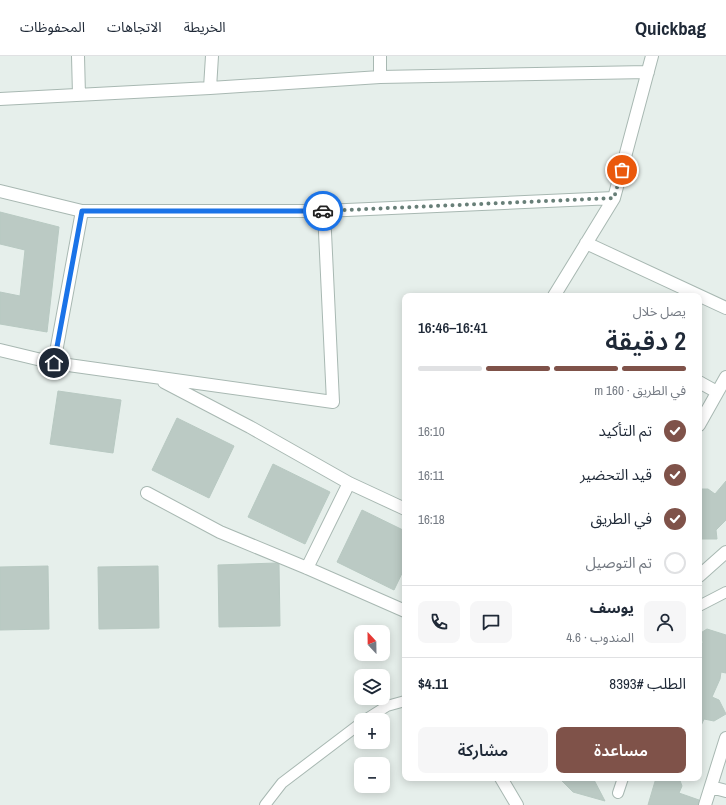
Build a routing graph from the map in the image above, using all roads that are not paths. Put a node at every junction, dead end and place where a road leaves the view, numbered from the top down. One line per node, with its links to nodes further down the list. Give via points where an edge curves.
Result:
1 (78, 56): 8 (street)
2 (212, 56): 7 (street)
3 (380, 56): 6 (street)
4 (652, 56): 5 (street)
5 (648, 72): 6 (street); 11 (street)
6 (380, 76): 7 (street)
7 (210, 88): 8 (street)
8 (79, 95): 9 (street)
9 (0, 99)
10 (0, 191): 12 (street)
11 (614, 198): 13 (street); 14 (street)
12 (82, 211): 13 (street); 20 (street)
13 (324, 211): 22 (street, via 333,402)
14 (586, 243): 15 (street); 16 (street)
15 (556, 293)
16 (694, 293)
17 (702, 297): 18 (street)
18 (726, 308)
19 (0, 350): 20 (street)
20 (54, 363): 22 (street)
21 (726, 377): 24 (street)
22 (156, 378): 26 (street)
23 (702, 384): 24 (street)
24 (717, 392): 25 (street)
25 (702, 420)
26 (349, 483): 28 (street); 30 (street)
27 (147, 493): 30 (street, via 220,532)
28 (402, 508)
29 (726, 552): 31 (street)
30 (307, 568): 34 (street)
31 (702, 573)
32 (726, 592): 33 (lane)
33 (702, 604)
34 (402, 611)
35 (402, 702): 36 (lane, via 387,706)
36 (376, 713)
37 (354, 728): 44 (lane, via 282,783)
38 (726, 738): 41 (street)
39 (504, 781): 45 (street)
40 (622, 781): 43 (lane)
41 (711, 787): 42 (street); 46 (street)
42 (726, 791)
43 (618, 793)
44 (265, 805)
45 (516, 805)
46 (705, 805)

